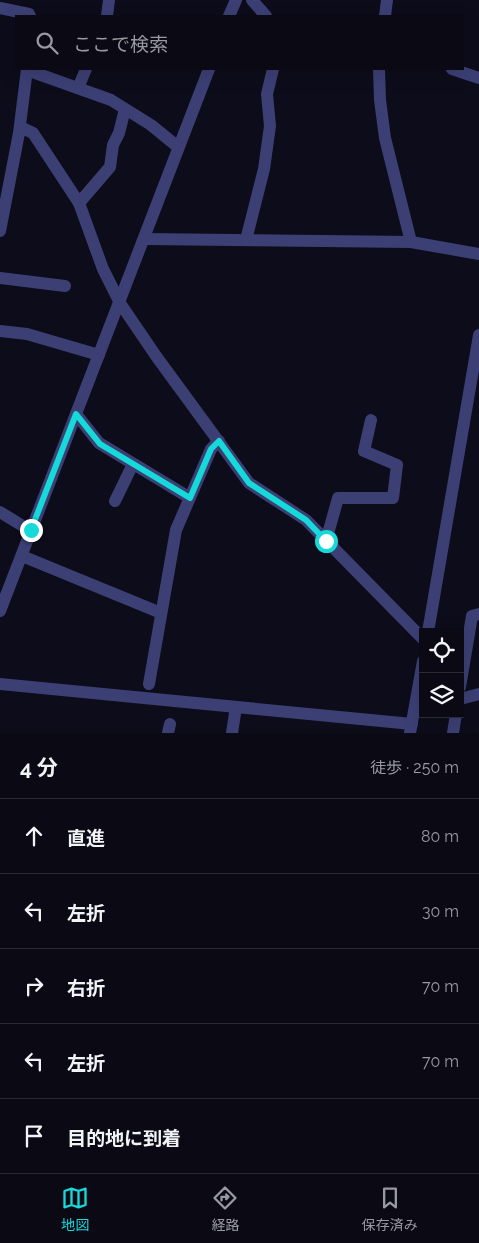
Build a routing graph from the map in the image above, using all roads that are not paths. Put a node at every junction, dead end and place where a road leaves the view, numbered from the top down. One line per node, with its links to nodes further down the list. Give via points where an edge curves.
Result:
1 (110, 0): 7 (street)
2 (236, 0): 8 (street)
3 (252, 0): 9 (street)
4 (387, 0): 10 (street)
5 (0, 8): 6 (street)
6 (30, 15)
7 (107, 15)
8 (229, 15)
9 (265, 15)
10 (386, 15)
11 (27, 70): 21 (street)
12 (30, 70): 19 (street)
13 (86, 70): 19 (street)
14 (209, 70): 22 (street)
15 (273, 70): 26 (street, via 267,94 270,126 264,169)
16 (380, 70): 27 (street, via 385,138)
17 (455, 70): 18 (street)
18 (479, 78)
19 (78, 88): 20 (street, via 111,100)
20 (125, 109): 22 (street); 23 (street, via 113,145 110,167)
21 (20, 127): 23 (street, via 33,133); 24 (street)
22 (178, 147): 25 (street)
23 (79, 203): 31 (street)
24 (0, 231)
25 (144, 239): 26 (street); 31 (street)
26 (246, 240): 27 (street)
27 (411, 242): 28 (street)
28 (479, 254)
29 (0, 278): 30 (street)
30 (65, 286)
31 (120, 303): 34 (street); 38 (street)
32 (0, 332): 34 (street, via 27,334)
33 (479, 335): 35 (street)
34 (99, 355): 36 (street)
35 (473, 397): 50 (street)
36 (76, 414): 39 (street, via 100,444); 43 (street)
37 (371, 420): 44 (street, via 364,451 397,465 393,498 338,498)
38 (219, 441): 40 (street, via 211,449); 44 (street, via 249,483 306,520)
39 (133, 464): 40 (street); 41 (street)
40 (190, 498): 48 (street, via 176,530)
41 (115, 501)
42 (0, 512): 43 (street)
43 (31, 530): 45 (street)
44 (326, 541): 51 (street)
45 (22, 556): 46 (street); 48 (street)
46 (6, 581): 47 (street)
47 (0, 612)
48 (161, 613): 55 (street)
49 (479, 614): 53 (street, via 472,616)
50 (429, 628)
51 (419, 635)
52 (421, 673): 60 (street)
53 (462, 673)
54 (0, 684): 58 (street)
55 (149, 684)
56 (479, 694): 57 (street)
57 (464, 698)
58 (236, 707): 60 (street); 61 (street)
59 (455, 718): 62 (street)
60 (411, 728)
61 (232, 733)
62 (453, 733)

